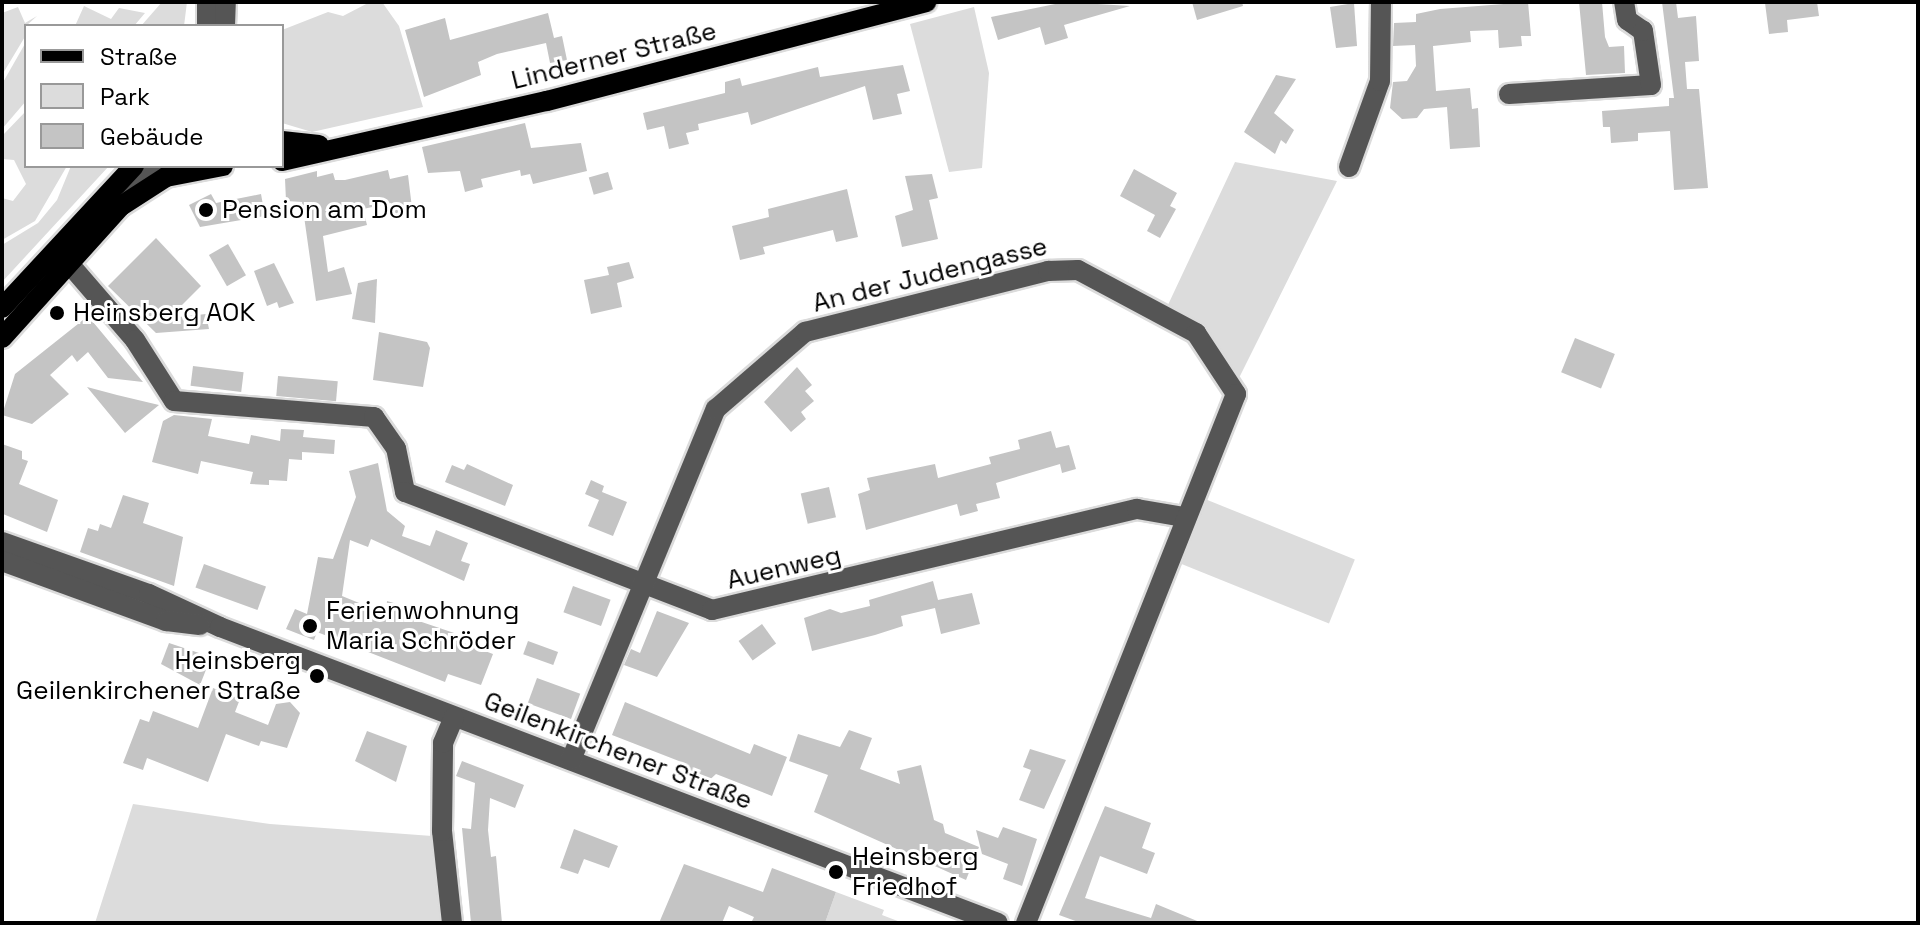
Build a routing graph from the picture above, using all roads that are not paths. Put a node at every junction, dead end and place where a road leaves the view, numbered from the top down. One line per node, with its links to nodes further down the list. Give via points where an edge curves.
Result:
1 (207, 2): 6 (street)
2 (226, 2): 7 (street)
3 (926, 2): 9 (main road, Linderner Straße, via 547,101)
4 (1381, 2): 12 (street, via 1380,81)
5 (1626, 11): 8 (street, via 1643,31 1651,85)
6 (207, 24)
7 (225, 24)
8 (1509, 94)
9 (358, 140): 10 (main road, Linderner Straße); 11 (main road, Linderner Straße)
10 (284, 141)
11 (284, 160)
12 (1349, 167)
13 (132, 168): 17 (main road)
14 (156, 168): 16 (street)
15 (213, 168): 16 (main road, via 166,177)
16 (121, 206): 17 (main road)
17 (63, 257): 18 (main road); 21 (main road); 25 (street, Auenweg, via 135,340 174,401 374,417 396,448 405,492)
18 (36, 277): 19 (main road); 20 (street)
19 (2, 308)
20 (2, 320)
21 (2, 338)
22 (1184, 517): 25 (street, Auenweg, via 1137,509 731,609 712,610); 25 (street, An der Judengasse, via 1236,394 1196,333 1078,270 1048,271 820,328 788,344 710,416); 31 (street, An der Judengasse)
23 (2, 542): 26 (street, Geilenkirchener Straße, via 149,594)
24 (2, 561): 26 (street, Geilenkirchener Straße, via 166,621)
25 (641, 584): 28 (street, An der Judengasse)
26 (220, 627): 27 (street, Geilenkirchener Straße)
27 (454, 717): 28 (street, Geilenkirchener Straße); 29 (street, via 443,743 442,831)
28 (571, 760): 30 (street, Geilenkirchener Straße)
29 (452, 923)
30 (998, 923)
31 (1026, 923)

